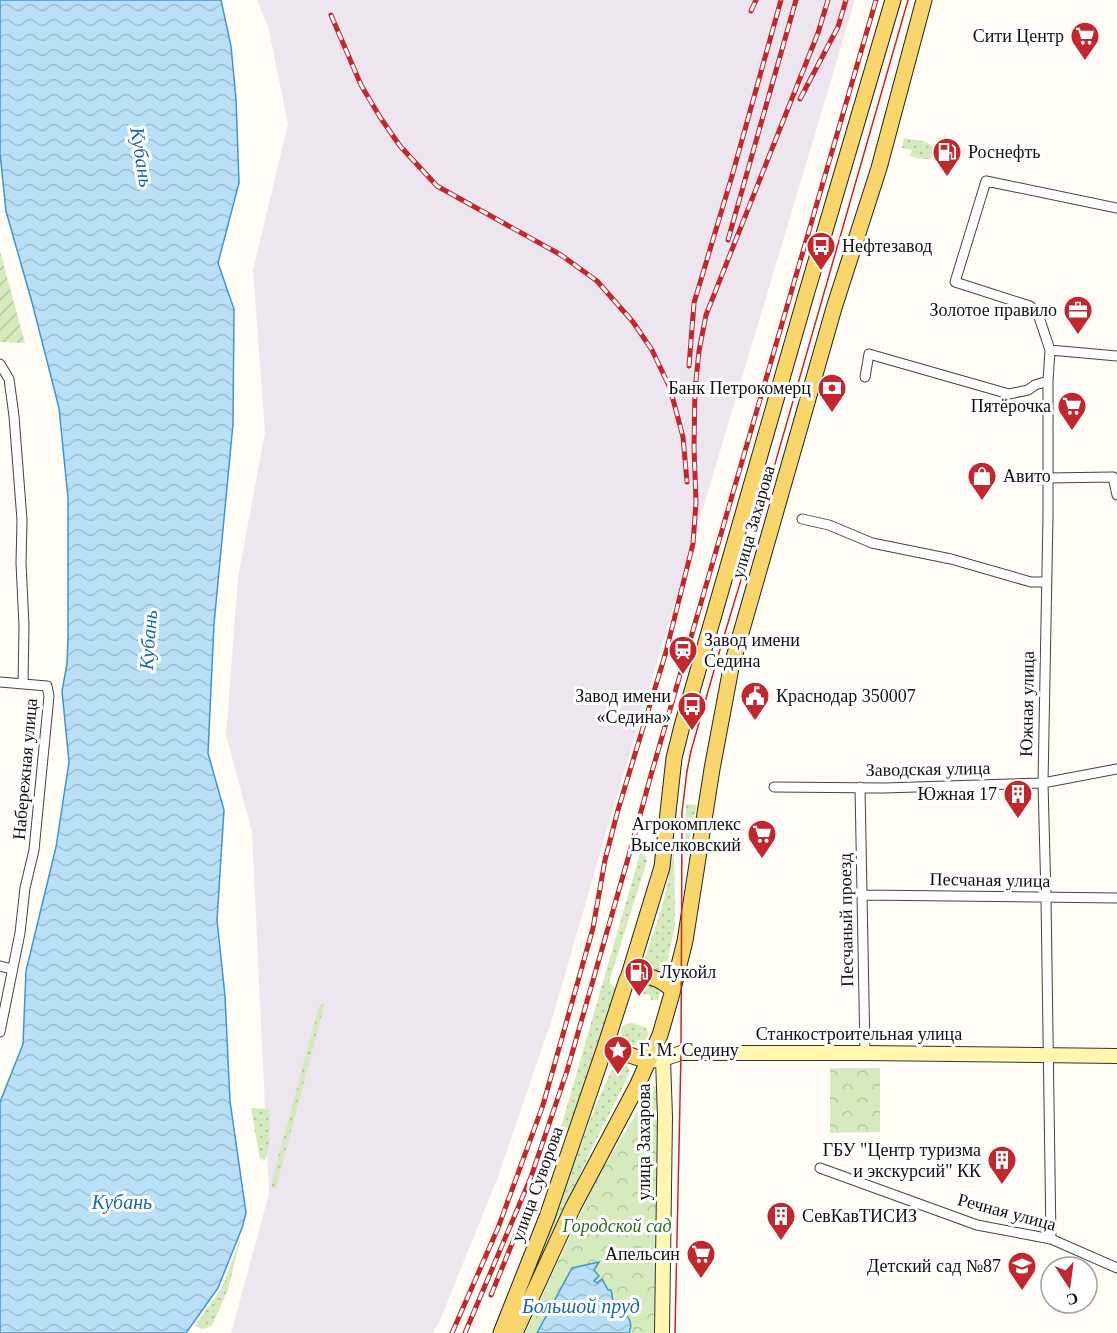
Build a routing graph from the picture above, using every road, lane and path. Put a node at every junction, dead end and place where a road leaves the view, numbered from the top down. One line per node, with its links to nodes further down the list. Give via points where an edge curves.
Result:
1 (892, 0): 24 (main road, улица Захарова, via 682,726 673,768 662,867)
2 (924, 0): 25 (main road, улица Захарова, via 879,168 834,308 731,668 685,941)
3 (1117, 208): 4 (street, via 986,181 955,282 1030,306 1038,314)
4 (1050, 350): 5 (street); 8 (street, Южная улица)
5 (1117, 356)
6 (0, 364): 14 (street, Набережная улица, via 9,379 22,520)
7 (865, 377): 8 (street, via 869,354 1010,394)
8 (1048, 381): 9 (street, Южная улица)
9 (1048, 478): 10 (street, via 1113,477); 12 (street, Южная улица)
10 (1117, 495)
11 (802, 519): 12 (street, via 829,525 872,543 1031,582)
12 (1046, 582): 16 (street, Южная улица)
13 (0, 682): 14 (street)
14 (23, 684): 23 (street, Набережная улица, via 47,686 49,696 34,850)
15 (1117, 769): 16 (street, Заводская улица)
16 (1043, 783): 18 (street, Заводская улица); 20 (street, Южная улица)
17 (774, 787): 18 (street, Заводская улица)
18 (860, 787): 19 (street, Песчаный проезд)
19 (862, 895): 20 (street, Песчаная улица); 28 (street, Песчаный проезд)
20 (1046, 897): 21 (street, Песчаная улица); 29 (street, Южная улица)
21 (1117, 898)
22 (0, 966): 23 (street)
23 (12, 969): 26 (street, Набережная улица)
24 (629, 975): 25 (main road, via 656,978); 27 (main road, улица Захарова)
25 (672, 990): 31 (main road, улица Захарова)
26 (0, 1032)
27 (605, 1047): 31 (main road, Станкостроительная улица); 35 (main road, улица Суворова, via 547,1217)
28 (865, 1053): 29 (street, Станкостроительная улица); 31 (street, Станкостроительная улица, via 681,1053)
29 (1049, 1055): 30 (street, Станкостроительная улица); 33 (street, Южная улица)
30 (1117, 1056)
31 (655, 1060): 36 (main road, улица Суворова, via 573,1207); 37 (street, улица Захарова, via 665,1117)
32 (820, 1168): 33 (street, Речная улица, via 977,1225)
33 (1051, 1239): 34 (street, Речная улица)
34 (1117, 1268)
35 (501, 1333)
36 (515, 1333)
37 (662, 1333)

